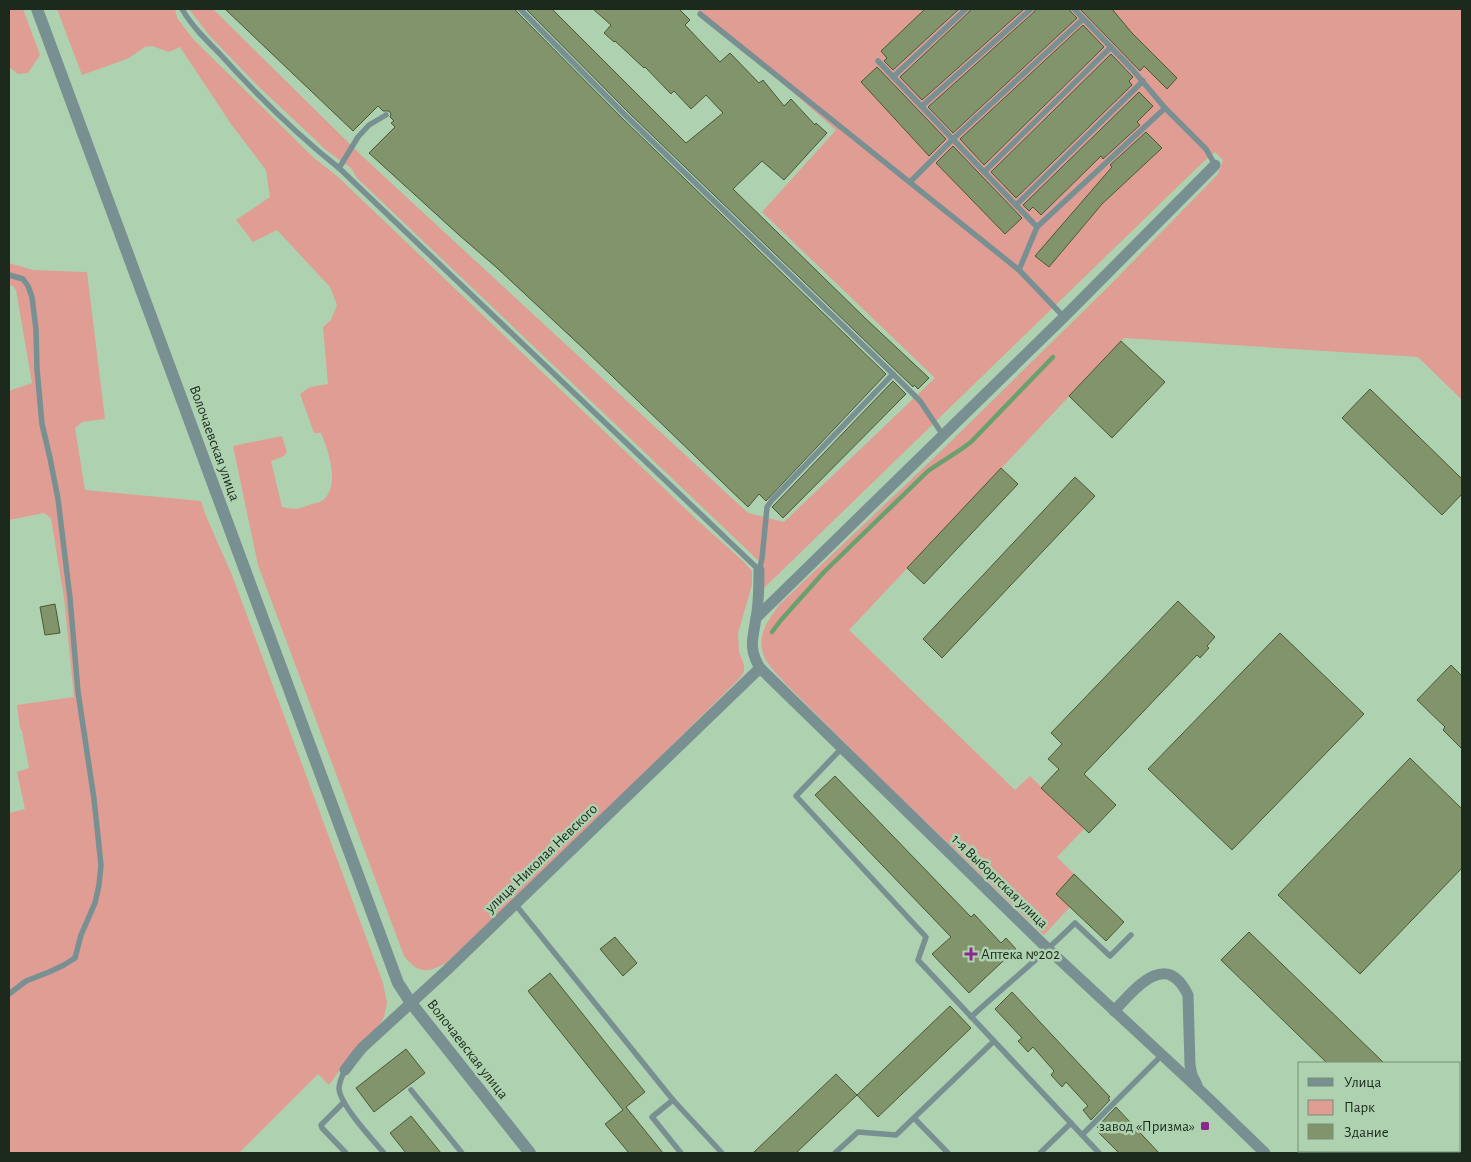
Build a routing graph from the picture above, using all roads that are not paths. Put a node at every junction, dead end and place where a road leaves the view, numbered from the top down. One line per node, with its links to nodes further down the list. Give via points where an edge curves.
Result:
1 (37, 9): 36 (street, Волочаевская улица, via 398,983)
2 (182, 9): 18 (lane, via 253,90)
3 (520, 9): 26 (lane)
4 (966, 9): 11 (lane)
5 (1031, 9): 13 (lane)
6 (1074, 9): 8 (lane)
7 (700, 14): 20 (lane)
8 (1084, 19): 9 (lane); 16 (lane)
9 (1111, 47): 12 (lane); 19 (lane)
10 (878, 61): 11 (lane)
11 (893, 77): 13 (lane)
12 (1143, 81): 14 (lane); 21 (lane)
13 (922, 106): 16 (lane)
14 (1165, 108): 17 (lane, via 1206,149); 22 (lane)
15 (386, 115): 18 (lane, via 358,136)
16 (953, 139): 19 (lane); 20 (lane)
17 (1214, 165): 25 (street)
18 (339, 168): 28 (lane)
19 (984, 172): 21 (lane)
20 (910, 182): 23 (lane)
21 (1016, 205): 22 (lane)
22 (1037, 227): 23 (lane)
23 (1020, 270): 25 (lane)
24 (9, 275): 35 (lane, via 23,278 34,304 42,424 58,499 78,692 101,865 95,903 75,958 26,981)
25 (1064, 316): 27 (street)
26 (893, 374): 27 (lane, via 920,401); 28 (lane, via 767,507)
27 (943, 435): 29 (street)
28 (759, 570): 29 (street)
29 (756, 618): 30 (street, via 752,651)
30 (760, 668): 31 (street, 1-я Выборгская улица); 32 (street, улица Николая Невского)
31 (842, 748): 34 (street, 1-я Выборгская улица); 38 (lane, via 796,796 926,937 918,960)
32 (515, 904): 36 (street, улица Николая Невского); 44 (lane)
33 (1132, 935): 34 (lane, via 1110,956 1075,923)
34 (1048, 950): 37 (street, 1-я Выборгская улица); 38 (lane)
35 (9, 994)
36 (411, 1004): 41 (street, улица Николая Невского, via 362,1048); 52 (street, Волочаевская улица)
37 (1114, 1011): 40 (street, 1-я Выборгская улица); 43 (street, via 1152,976 1163,973 1179,980 1188,995 1192,1075)
38 (971, 1017): 39 (lane)
39 (994, 1041): 46 (lane); 47 (lane)
40 (1162, 1055): 43 (street, 1-я Выборгская улица); 48 (lane)
41 (345, 1070): 45 (lane, via 339,1089)
42 (411, 1090): 51 (lane)
43 (1204, 1094): 59 (street, 1-я Выборгская улица)
44 (673, 1100): 53 (lane, via 652,1117); 54 (lane)
45 (344, 1102): 49 (lane, via 320,1125); 50 (lane)
46 (914, 1118): 55 (lane, via 896,1135 858,1132); 56 (lane)
47 (1071, 1123): 48 (lane); 57 (lane)
48 (1082, 1135): 58 (lane)
49 (346, 1153)
50 (384, 1153)
51 (462, 1153)
52 (530, 1153)
53 (681, 1153)
54 (722, 1153)
55 (835, 1153)
56 (948, 1153)
57 (1040, 1153)
58 (1100, 1153)
59 (1265, 1153)

